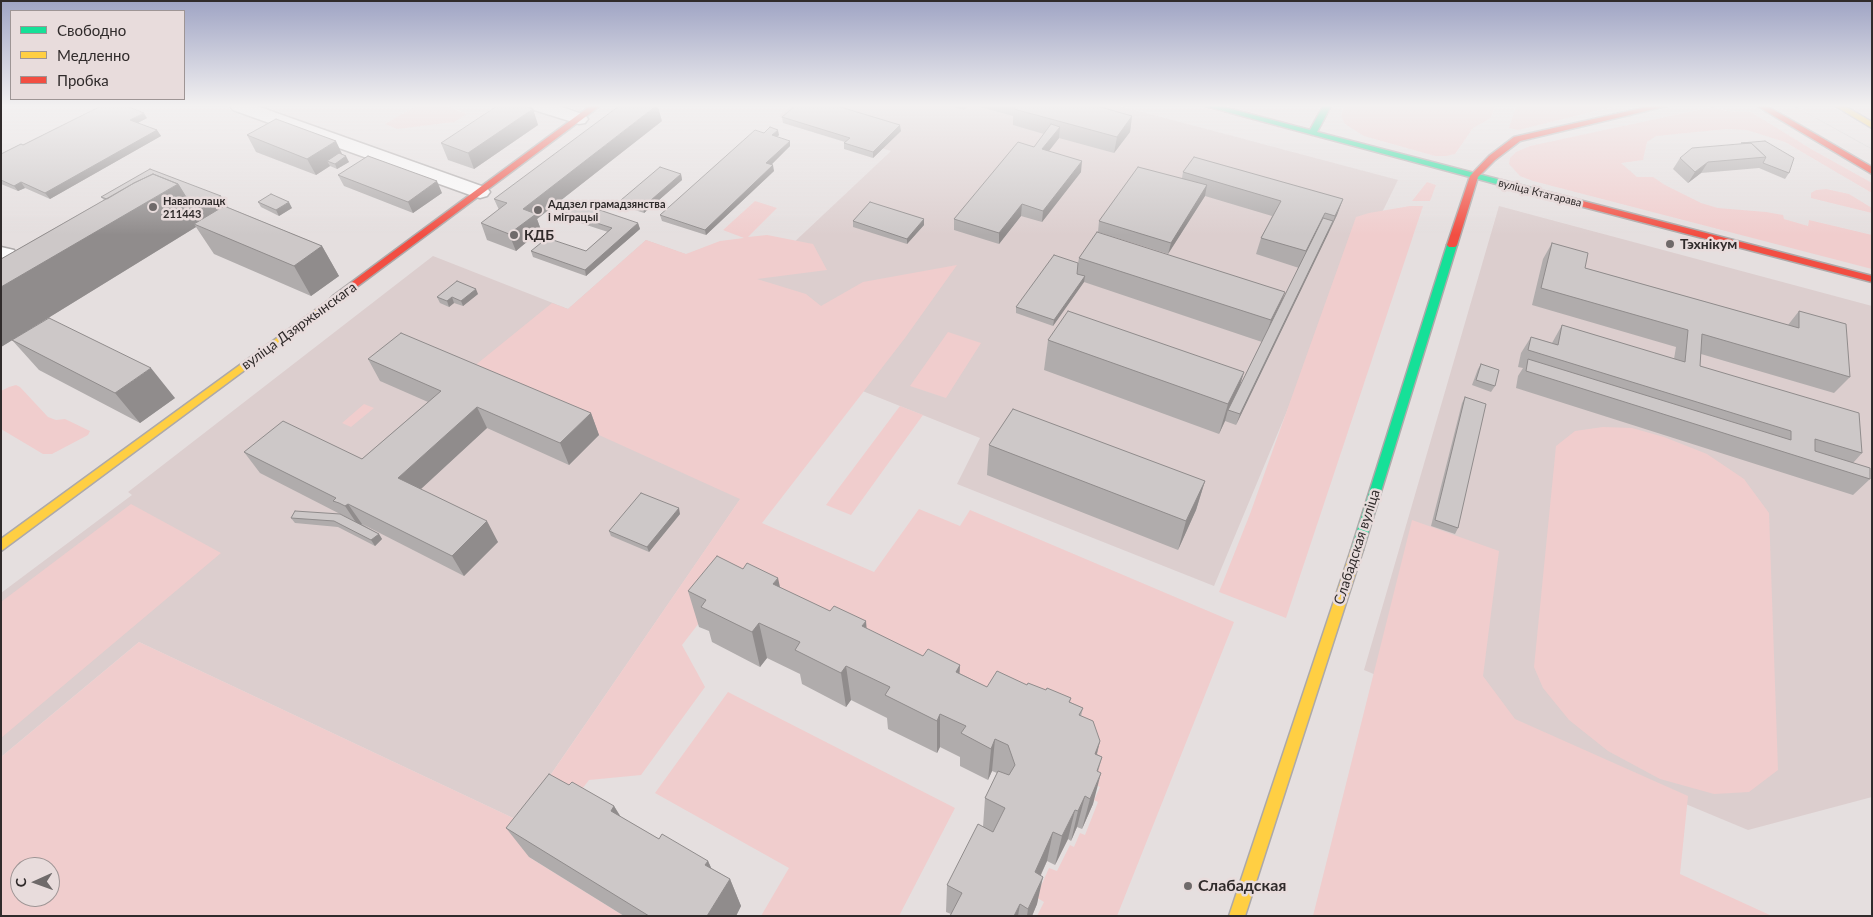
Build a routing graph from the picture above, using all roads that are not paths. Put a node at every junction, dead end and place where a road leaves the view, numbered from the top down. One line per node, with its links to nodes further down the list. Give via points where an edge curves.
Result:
1 (359, 149): 8 (street)
2 (539, 149): 8 (street, вуліца Дзяржынскага)
3 (1372, 149): 7 (street, вуліца Ктатарава)
4 (1505, 149): 7 (street)
5 (1834, 149): 6 (street)
6 (1872, 171)
7 (1474, 176): 9 (street, вуліца Ктатарава); 11 (street, Слабадская вуліца)
8 (480, 192): 10 (street, вуліца Дзяржынскага)
9 (1872, 279)
10 (1, 546)
11 (1237, 916)

